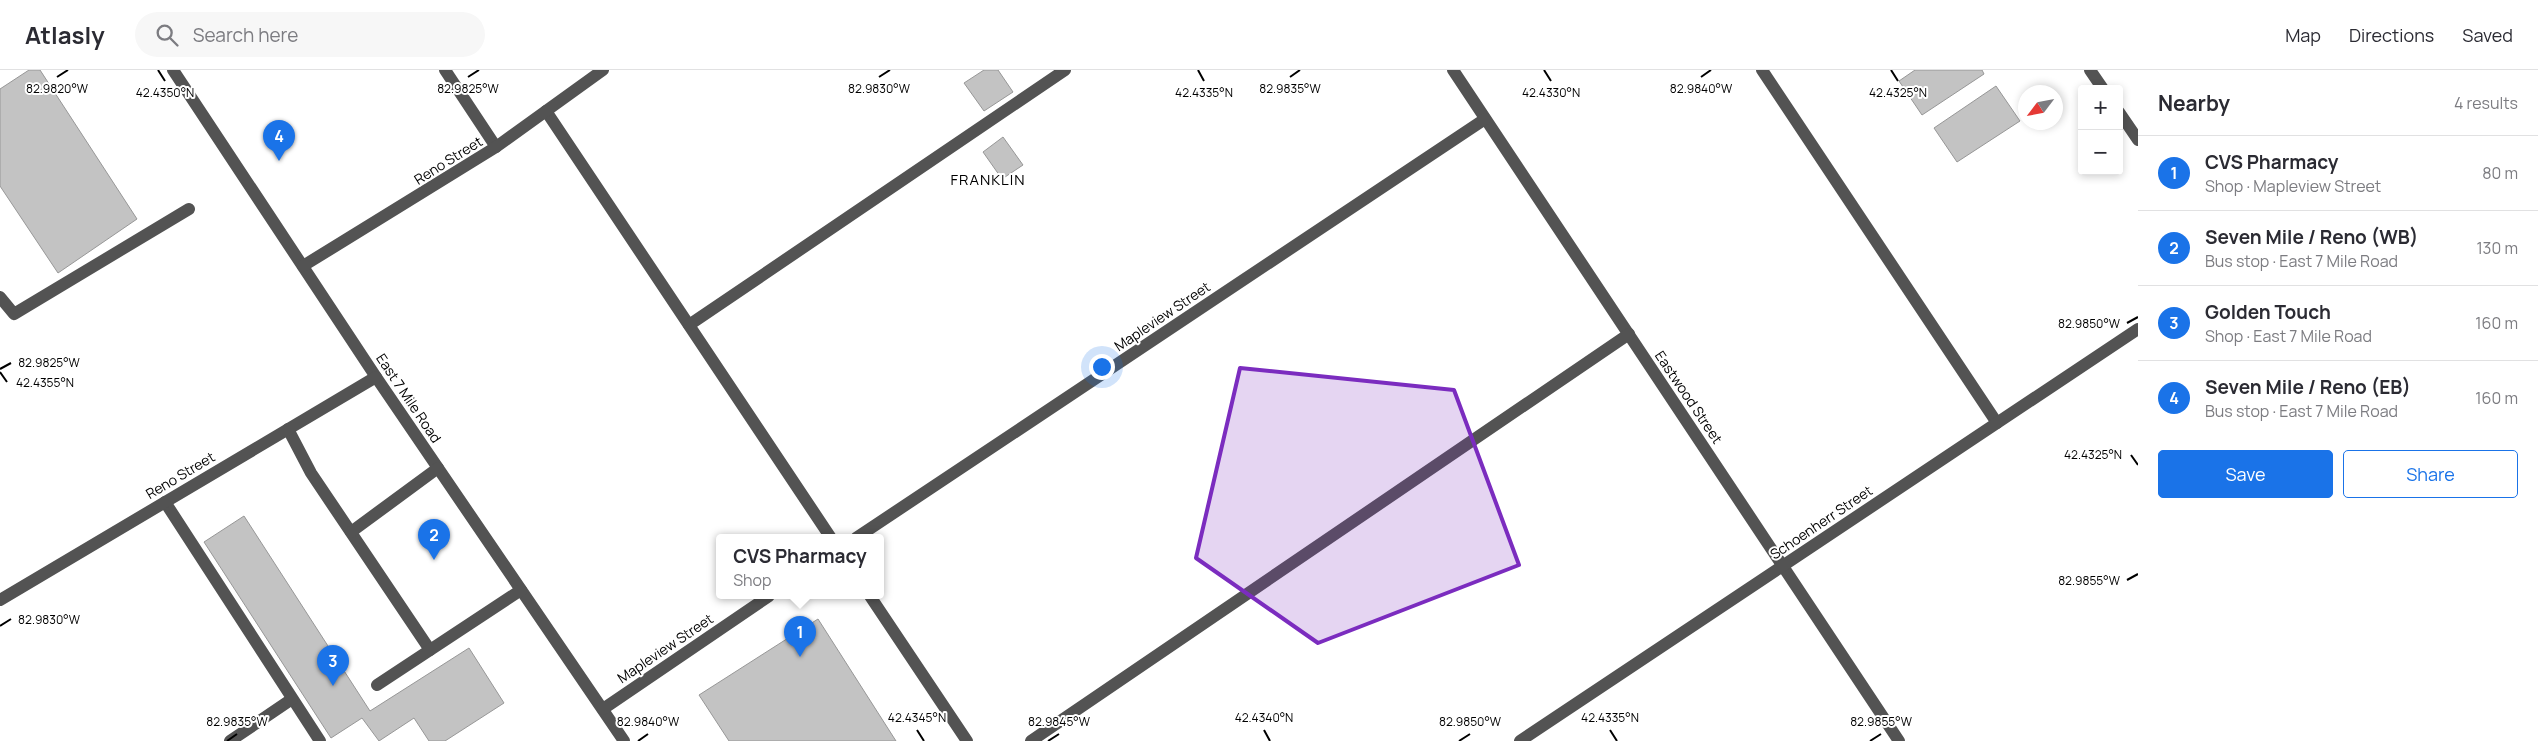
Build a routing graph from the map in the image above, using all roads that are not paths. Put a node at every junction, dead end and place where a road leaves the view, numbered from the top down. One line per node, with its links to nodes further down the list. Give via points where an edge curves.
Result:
1 (173, 70): 15 (street, East 7 Mile Road)
2 (445, 70): 13 (street)
3 (603, 70): 9 (street, Reno Street)
4 (1065, 70): 17 (street)
5 (1452, 70): 11 (street, Eastwood Street)
6 (1762, 70): 21 (street)
7 (2090, 70): 8 (street)
8 (2100, 85)
9 (546, 111): 13 (street, Reno Street); 17 (street)
10 (2123, 118): 12 (street)
11 (1485, 119): 19 (street, Eastwood Street); 27 (street, Mapleview Street)
12 (2138, 140)
13 (496, 148): 15 (street, Reno Street)
14 (189, 209): 16 (street, via 14,314)
15 (303, 266): 20 (street, East 7 Mile Road)
16 (0, 297)
17 (689, 325): 26 (street)
18 (2138, 329): 21 (street, Schoenherr Street)
19 (1629, 334): 28 (street, Eastwood Street); 41 (street)
20 (376, 377): 22 (street, Reno Street); 23 (street, East 7 Mile Road)
21 (1996, 423): 28 (street, Schoenherr Street)
22 (288, 429): 24 (street, Reno Street); 25 (street, via 311,473)
23 (438, 468): 25 (street); 29 (street, East 7 Mile Road)
24 (164, 502): 32 (street, Reno Street); 35 (street)
25 (351, 532): 33 (street)
26 (828, 534)
27 (862, 534)
28 (1783, 565): 42 (street, Schoenherr Street); 43 (street, Eastwood Street)
29 (521, 590): 33 (street); 36 (street, East 7 Mile Road)
30 (766, 599): 36 (street, Mapleview Street)
31 (872, 599): 40 (street)
32 (0, 600)
33 (430, 650): 34 (street)
34 (378, 685)
35 (292, 699): 37 (street); 38 (street)
36 (603, 709): 39 (street, East 7 Mile Road)
37 (230, 741)
38 (320, 741)
39 (624, 741)
40 (967, 741)
41 (1031, 741)
42 (1520, 741)
43 (1899, 741)

